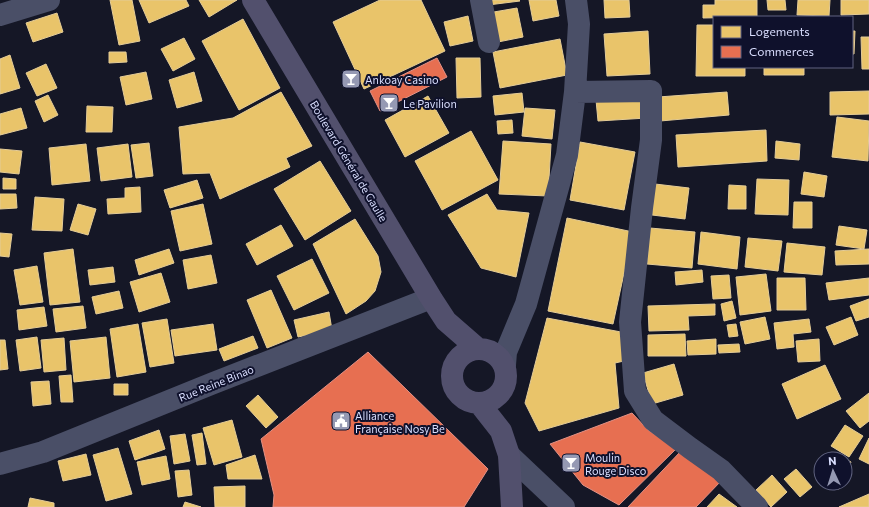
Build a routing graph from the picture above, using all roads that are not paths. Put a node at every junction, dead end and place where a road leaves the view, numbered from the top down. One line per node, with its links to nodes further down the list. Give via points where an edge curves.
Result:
1 (49, 0): 5 (street)
2 (253, 0): 8 (main road, Boulevard Général de Gaulle)
3 (481, 0): 6 (street)
4 (576, 0): 7 (street, via 579,24)
5 (0, 14)
6 (489, 42)
7 (575, 92): 12 (street, via 567,155 526,304 506,352); 20 (street, via 651,91 651,140 630,322 635,391 653,420 722,470)
8 (431, 298): 9 (main road, Boulevard Général de Gaulle); 17 (street, Rue Reine Binao, via 43,452)
9 (446, 321): 10 (main road, Boulevard Général de Gaulle); 11 (main road, Boulevard Général de Gaulle)
10 (477, 348): 11 (main road); 12 (main road, via 494,352)
11 (456, 361): 14 (main road, via 452,377 454,385 463,398)
12 (505, 365): 13 (main road, via 506,378)
13 (502, 390): 14 (main road, via 488,402); 15 (main road)
14 (479, 403): 15 (main road)
15 (501, 431): 16 (main road)
16 (508, 455): 18 (main road); 19 (street)
17 (0, 464)
18 (512, 507)
19 (564, 507)
20 (757, 507)

